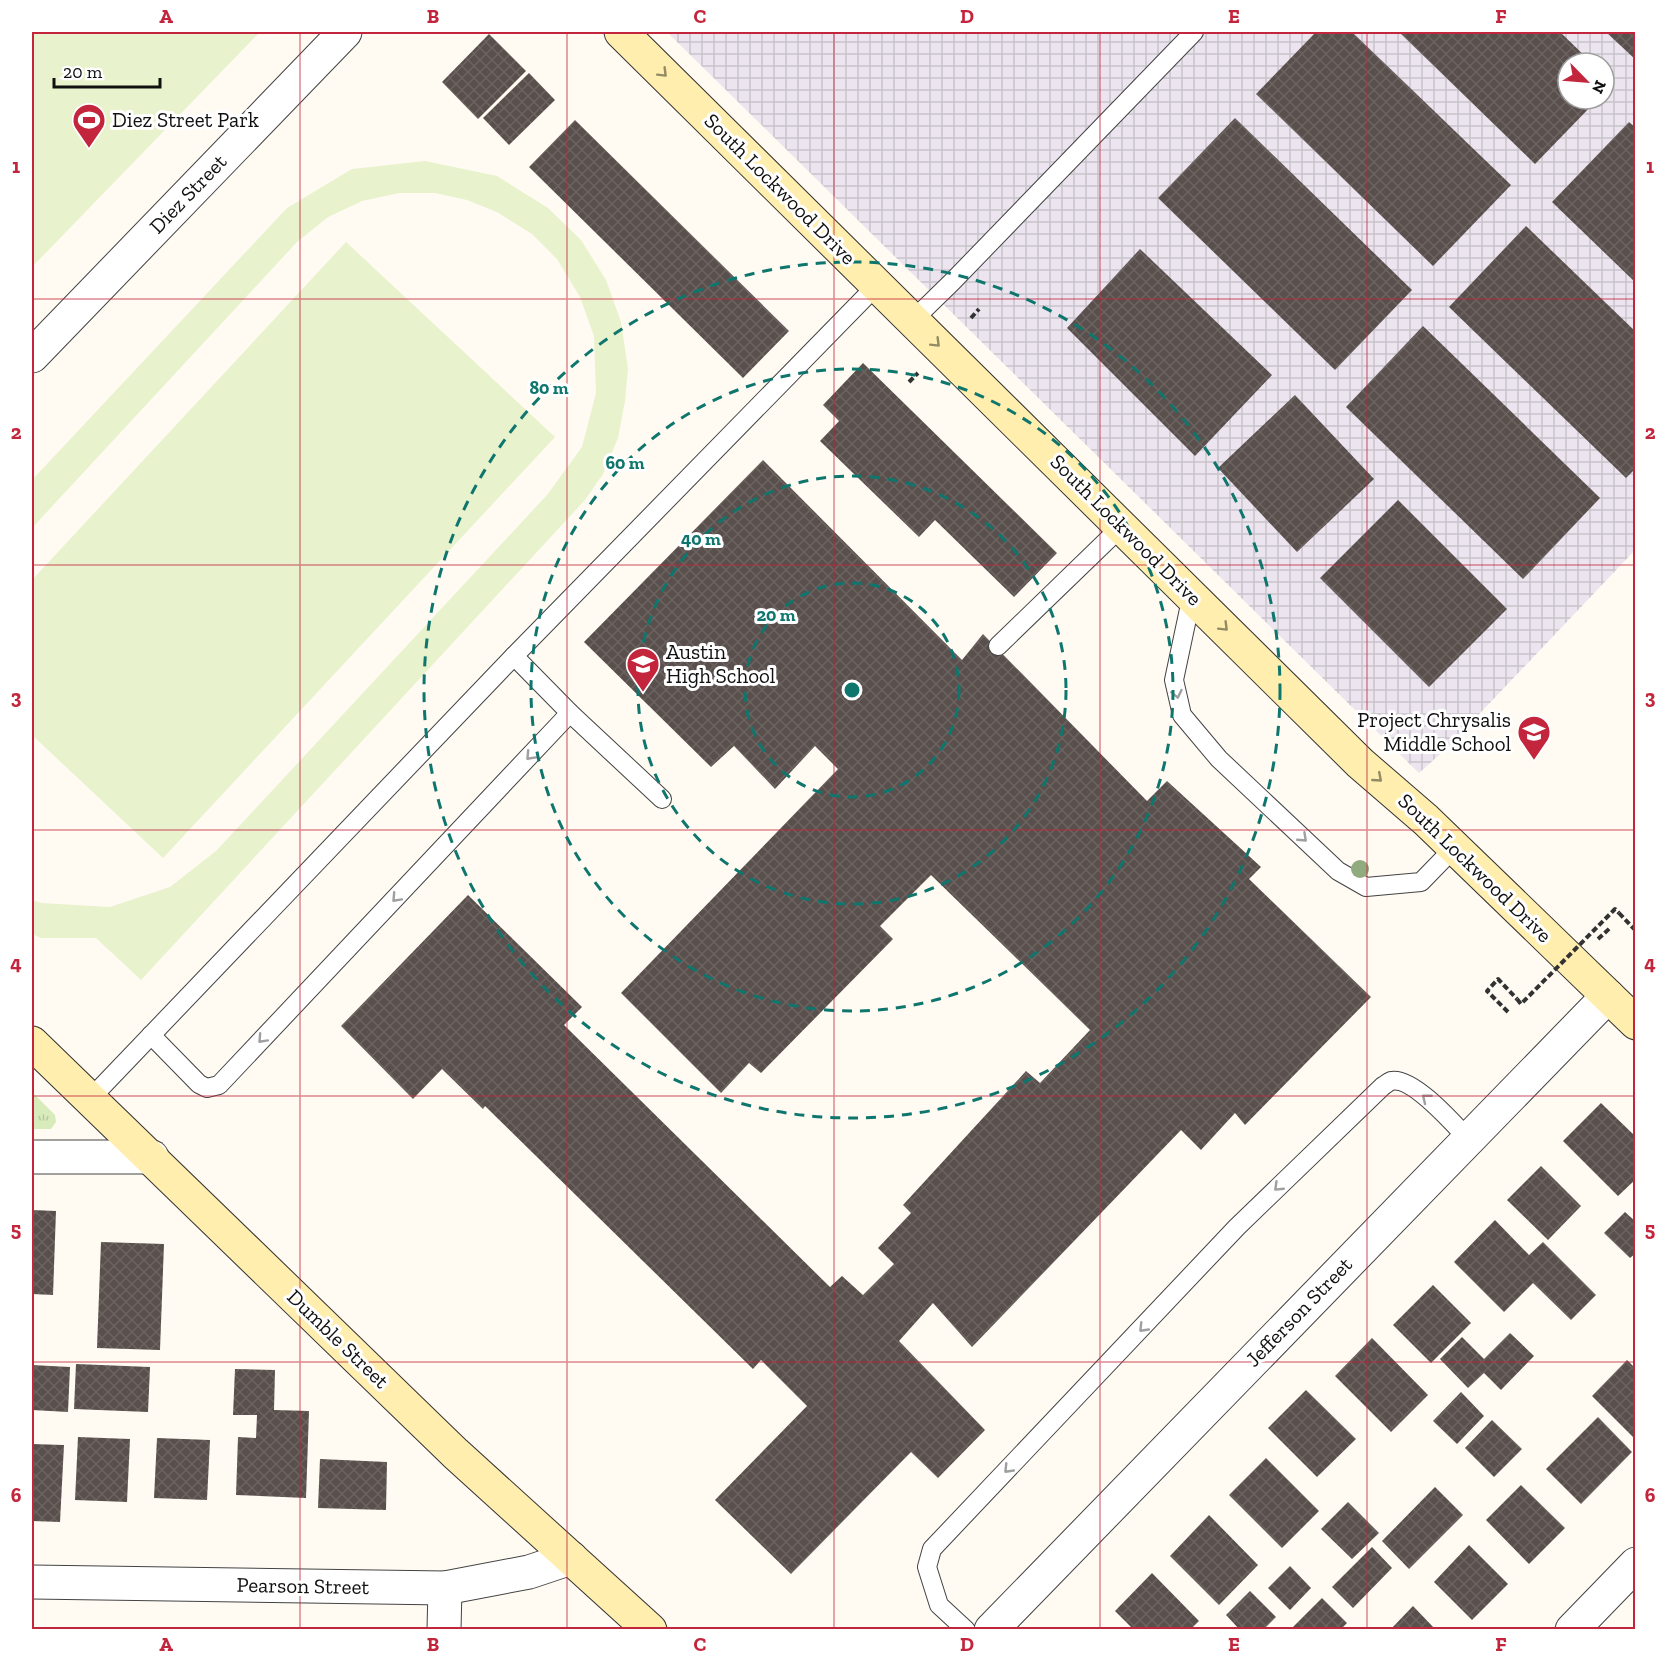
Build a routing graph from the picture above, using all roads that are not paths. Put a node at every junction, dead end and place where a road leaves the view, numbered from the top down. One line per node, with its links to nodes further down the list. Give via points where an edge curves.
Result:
1 (345, 32): 6 (street, Diez Street)
2 (621, 32): 4 (main road, South Lockwood Drive, one-way to 4)
3 (1194, 32): 5 (lane)
4 (877, 285): 5 (main road, South Lockwood Drive); 10 (lane)
5 (913, 320): 7 (main road, South Lockwood Drive, one-way to 7)
6 (32, 356)
7 (1122, 526): 8 (main road, South Lockwood Drive); 9 (lane)
8 (1192, 596): 13 (main road, South Lockwood Drive, one-way to 13, via 1360,763); 13 (lane, one-way to 13, via 1174,680 1182,715 1219,759 1338,871 1366,887 1420,882)
9 (998, 646)
10 (514, 656): 11 (lane); 16 (lane)
11 (570, 713): 12 (lane); 16 (lane, one-way to 16, via 219,1085 207,1089 199,1084)
12 (662, 799)
13 (1454, 848): 14 (main road, South Lockwood Drive)
14 (1608, 996): 15 (main road, South Lockwood Drive); 19 (street, Jefferson Street)
15 (1635, 1023)
16 (151, 1035): 18 (lane)
17 (32, 1043): 18 (main road, Dumble Street)
18 (90, 1099): 21 (main road, Dumble Street)
19 (1468, 1139): 28 (lane, one-way to 28, via 1416,1091 1391,1081 1237,1227 932,1549 927,1568 939,1605); 29 (street, Jefferson Street)
20 (32, 1156): 21 (street)
21 (152, 1157): 22 (main road, Dumble Street, via 455,1453)
22 (571, 1558): 25 (street, Pearson Street, via 530,1572); 27 (main road, Dumble Street)
23 (1635, 1564): 30 (street)
24 (32, 1582): 25 (street, Pearson Street)
25 (445, 1588): 26 (street)
26 (444, 1629)
27 (650, 1629)
28 (966, 1629)
29 (991, 1629)
30 (1572, 1629)

